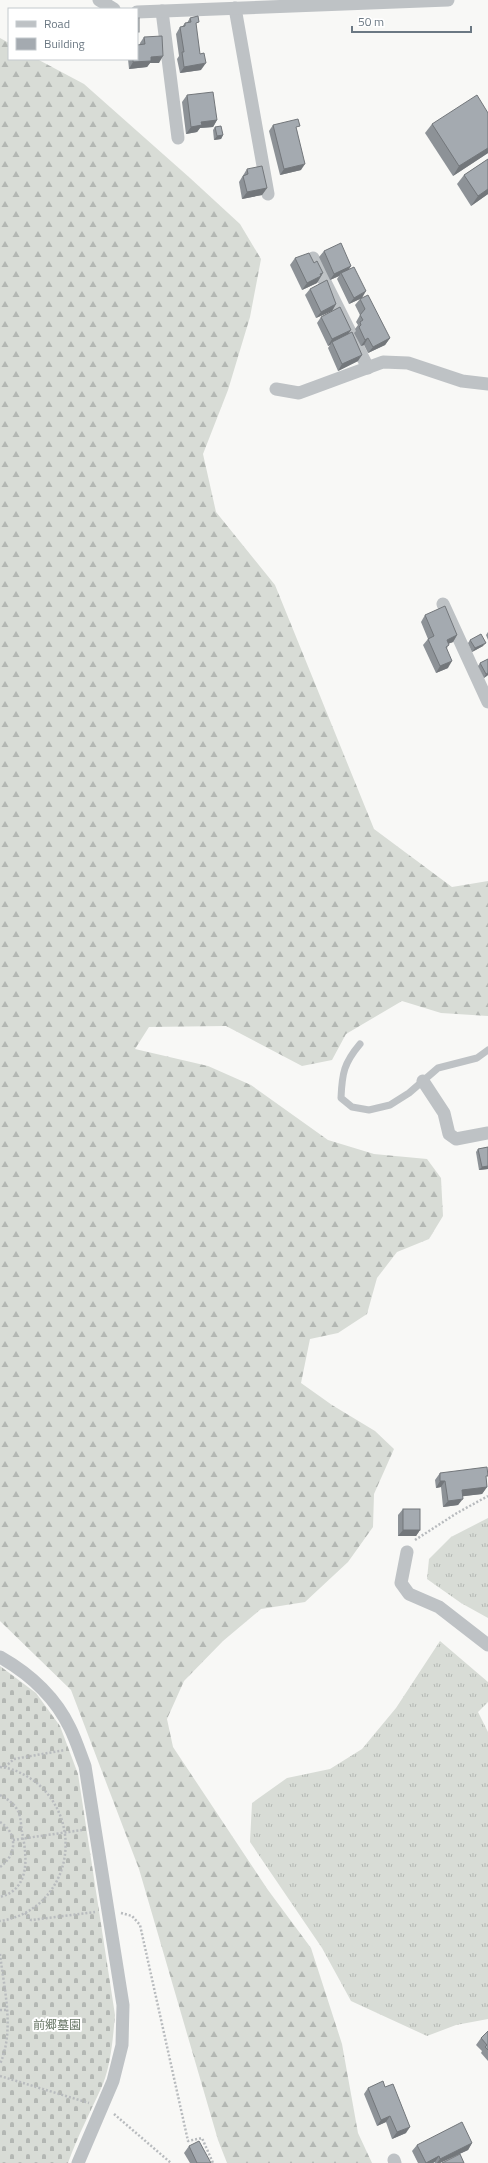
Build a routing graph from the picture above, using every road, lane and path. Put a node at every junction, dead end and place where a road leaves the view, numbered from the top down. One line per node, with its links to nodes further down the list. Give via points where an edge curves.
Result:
1 (99, 0): 4 (street)
2 (448, 0): 3 (street)
3 (225, 5): 5 (street); 8 (street)
4 (112, 8)
5 (162, 11): 6 (street); 7 (street)
6 (138, 12)
7 (178, 138)
8 (268, 194)
9 (313, 258): 10 (street)
10 (368, 368): 11 (street, via 383,362 408,363 462,381); 12 (street, via 299,393)
11 (488, 384)
12 (276, 389)
13 (443, 604): 14 (street)
14 (488, 702)
15 (360, 1044): 17 (lane, via 347,1058 341,1081 341,1098 352,1107 369,1110 390,1105)
16 (488, 1050): 17 (lane, via 477,1058 438,1068)
17 (423, 1081): 18 (street, via 444,1113 449,1134 456,1139)
18 (488, 1133)
19 (488, 1496): 20 (path, via 411,1542)
20 (407, 1552): 21 (street, via 401,1583 409,1594 439,1607)
21 (488, 1645)
22 (0, 1657): 23 (street, via 45,1690 70,1728)
23 (78, 1748): 25 (path, via 14,1759); 28 (street, via 84,1766)
24 (0, 1767): 25 (path)
25 (5, 1767): 29 (path, via 29,1777 48,1794 62,1816)
26 (0, 1795): 30 (path, via 11,1801 18,1812)
27 (0, 1822): 31 (path, via 11,1832)
28 (95, 1828): 29 (path); 34 (street)
29 (65, 1833): 30 (path); 35 (path, via 67,1841 64,1866 52,1890 34,1908)
30 (23, 1839): 31 (path); 33 (path, via 26,1869 22,1880 14,1889)
31 (13, 1840): 32 (path, via 11,1856)
32 (0, 1867)
33 (0, 1897)
34 (108, 1910): 35 (path, via 31,1920); 42 (street, via 123,2005 122,2045 114,2081); 43 (path, via 132,1916 140,1925 188,2141 202,2138)
35 (25, 1913): 36 (path, via 11,1920)
36 (0, 1921)
37 (0, 1954): 38 (path)
38 (1, 1969): 40 (path)
39 (0, 2010): 40 (path)
40 (6, 2010): 41 (path, via 5,2053)
41 (0, 2064)
42 (78, 2163)
43 (213, 2163)

